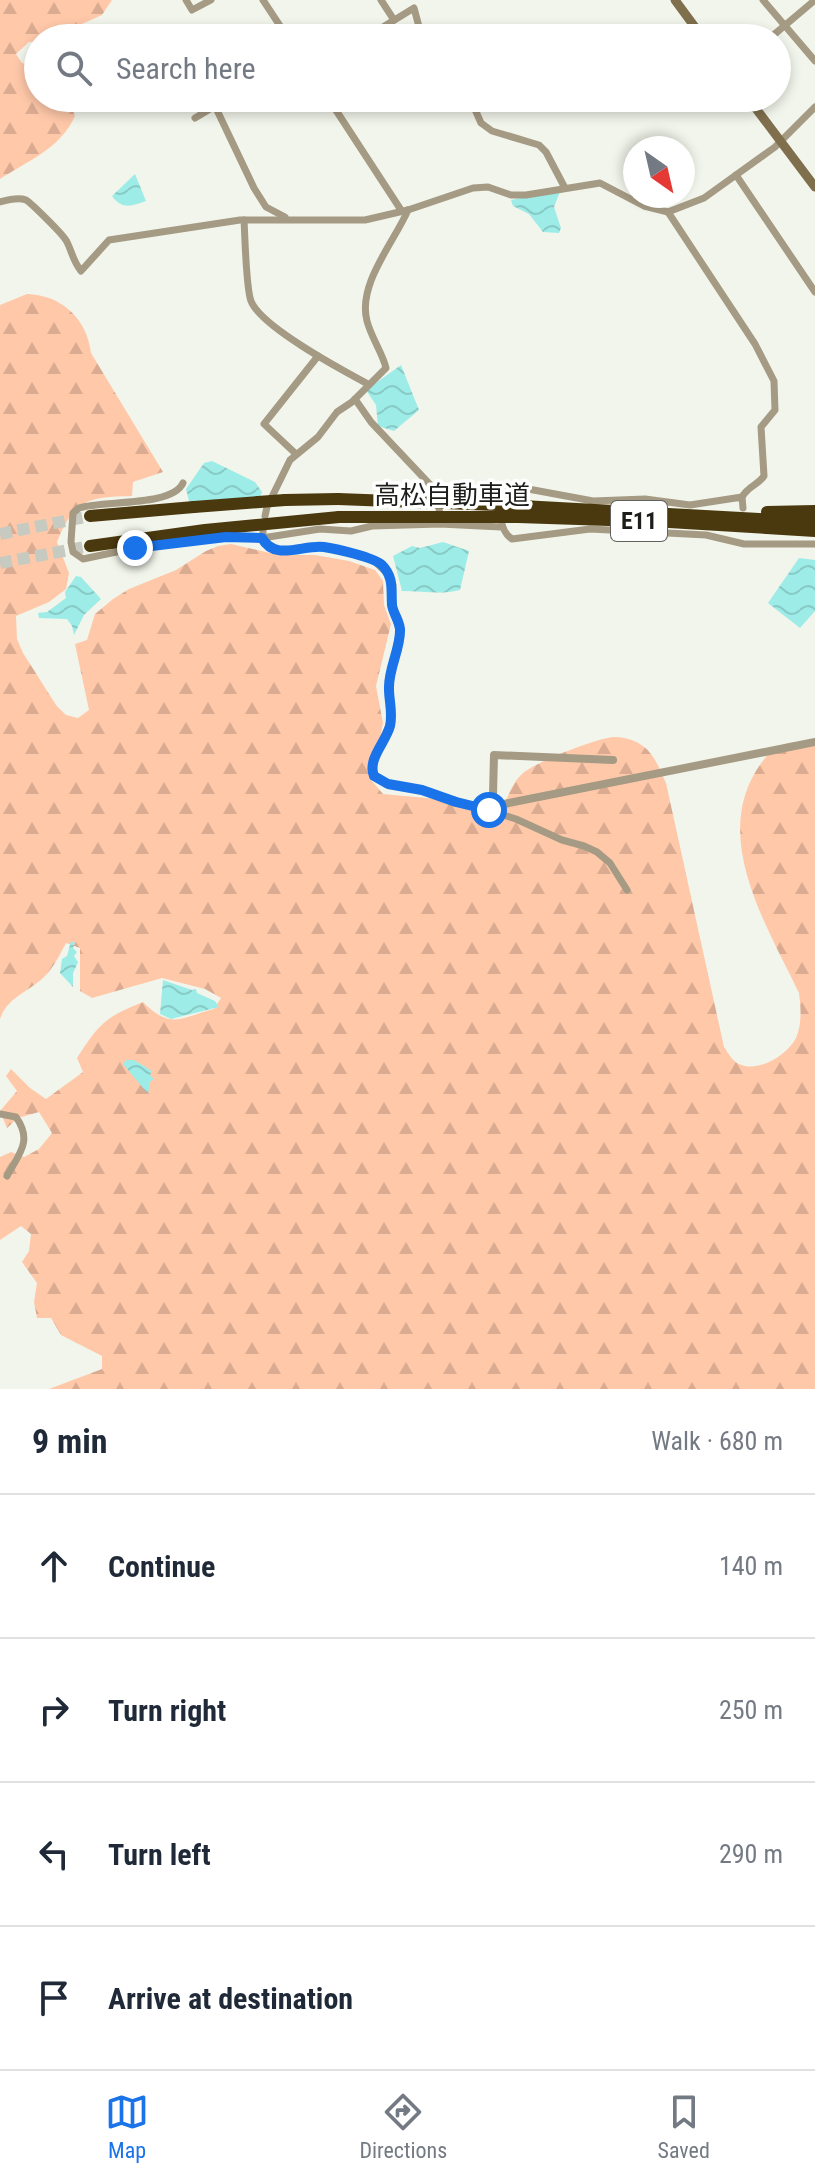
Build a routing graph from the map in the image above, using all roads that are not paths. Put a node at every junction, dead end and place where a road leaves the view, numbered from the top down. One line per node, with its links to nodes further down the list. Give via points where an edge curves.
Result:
1 (186, 0): 2 (street, via 192,10)
2 (211, 0)
3 (263, 0): 9 (street)
4 (381, 0): 8 (street)
5 (675, 0): 12 (main road)
6 (763, 0): 13 (street)
7 (815, 0): 14 (street)
8 (394, 20): 10 (street); 11 (street, via 414,8)
9 (279, 24)
10 (388, 24)
11 (418, 24)
12 (693, 24)
13 (783, 24)
14 (787, 24)
15 (791, 33): 16 (street)
16 (815, 61)
17 (815, 107): 24 (street)
18 (205, 112): 23 (street)
19 (218, 112): 32 (street, via 266,207)
20 (338, 112): 29 (street)
21 (476, 112): 27 (street, via 492,131 539,145)
22 (758, 112): 24 (main road)
23 (195, 118)
24 (780, 142): 25 (street); 26 (main road)
25 (736, 175): 30 (street, via 704,198); 33 (street)
26 (815, 187)
27 (565, 188): 29 (street, via 521,196 473,188); 30 (street, via 600,183)
28 (0, 202): 31 (street, via 27,200 60,231 81,271 109,240)
29 (405, 210): 32 (street, via 365,220); 35 (street, via 368,296 367,322 386,364)
30 (668, 212): 39 (street, via 774,381 775,410 761,427 764,476)
31 (244, 220): 32 (street); 34 (street, via 251,302)
32 (290, 220)
33 (815, 292)
34 (318, 356): 35 (street); 37 (street, via 264,424)
35 (368, 384): 36 (street)
36 (355, 399): 37 (street); 48 (street, via 438,493)
37 (296, 454): 44 (street, via 285,467)
38 (183, 483): 52 (street, via 175,493 79,508 73,513 73,552 83,559)
39 (742, 497): 40 (street); 49 (street, via 690,505 593,501 512,486 504,497)
40 (743, 508)
41 (815, 511): 46 (highway)
42 (520, 512): 43 (highway, 高松自動車道 / E11, bridge, via 338,499); 45 (highway, 高松自動車道 / E11); 45 (highway, 高松自動車道 / E11, via 672,513); 55 (highway, 高松自動車道 / E11, bridge, via 339,517)
43 (90, 516)
44 (265, 516)
45 (762, 520): 46 (highway); 46 (highway, 高松自動車道 / E11)
46 (791, 520): 47 (highway, 高松自動車道 / E11); 50 (highway, 高松自動車道 / E11)
47 (815, 522)
48 (440, 524): 49 (street); 52 (street)
49 (501, 527): 53 (street, via 512,539 590,529 706,535)
50 (815, 531)
51 (743, 532): 53 (street)
52 (263, 534): 58 (street, via 271,548 321,546 372,559 388,574 400,632 390,675 391,721 373,761 374,776 516,819 597,852)
53 (744, 544): 54 (street)
54 (815, 544)
55 (90, 546)
56 (815, 742): 57 (street, via 504,804 493,795 494,755)
57 (613, 760)
58 (627, 890)
59 (0, 1114): 60 (street, via 16,1117 26,1139)
60 (7, 1176)

